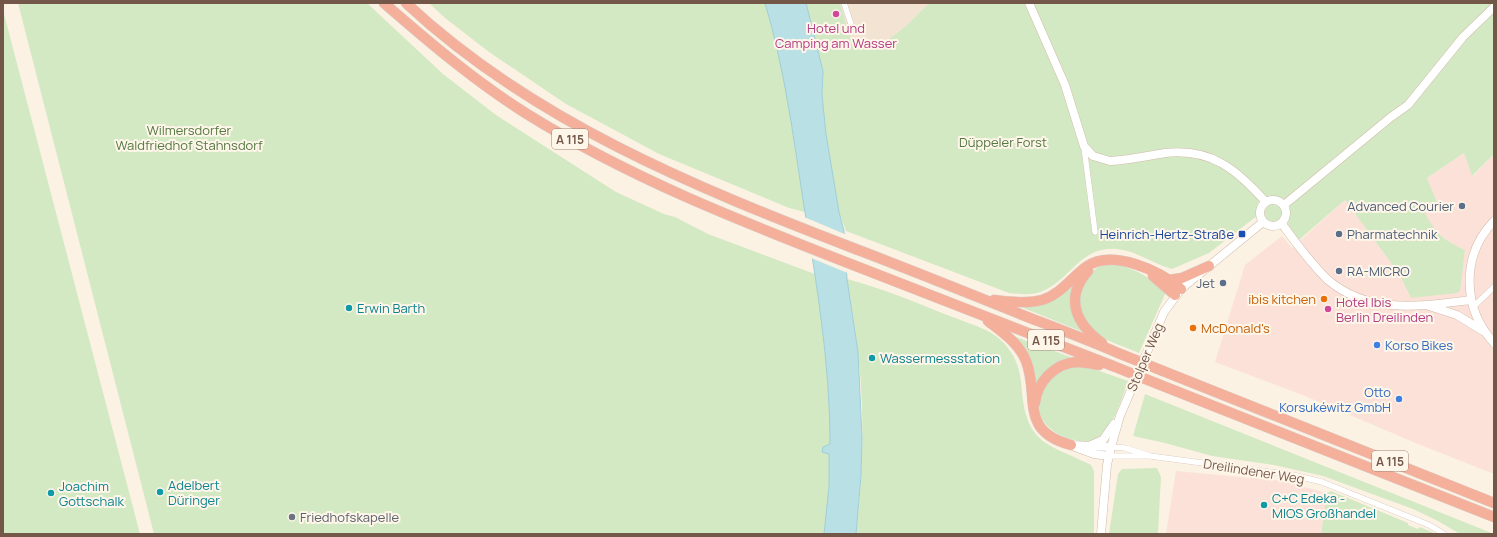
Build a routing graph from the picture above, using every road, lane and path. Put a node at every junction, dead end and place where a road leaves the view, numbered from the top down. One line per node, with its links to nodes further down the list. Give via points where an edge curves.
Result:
1 (384, 3): 23 (highway, A 115, via 449,59 527,114 613,162 648,180 779,236)
2 (406, 3): 20 (highway, A 115, via 472,58 568,120 643,160 785,221)
3 (844, 3): 6 (street)
4 (1030, 3): 7 (street, via 1065,85)
5 (1494, 7): 9 (street, via 1463,37 1408,105)
6 (852, 27)
7 (1084, 146): 8 (street, via 1093,156 1110,161 1180,152 1202,155 1223,163 1236,172); 13 (street)
8 (1266, 202): 9 (street, via 1278,201); 11 (street, via 1260,213)
9 (1284, 205): 12 (street, via 1287,213)
10 (1494, 221): 21 (street, via 1480,240 1472,259 1469,280)
11 (1263, 222): 12 (street, via 1272,227); 15 (street, Stolper Weg)
12 (1282, 224): 22 (street, via 1320,272 1342,291 1372,303)
13 (1095, 232)
14 (1100, 260): 16 (highway, via 1125,261); 20 (highway, via 1086,266 1061,290 1042,300); 26 (highway, via 1082,277 1075,296 1075,306 1085,328)
15 (1208, 266): 17 (highway, via 1182,278); 19 (street, Stolper Weg)
16 (1140, 267): 17 (highway); 19 (highway)
17 (1169, 280): 19 (highway)
18 (1494, 287): 21 (street)
19 (1178, 292): 29 (street, Stolper Weg, via 1161,318)
20 (984, 300): 26 (highway, A 115)
21 (1472, 303): 22 (street); 24 (street)
22 (1425, 305): 24 (street, via 1456,315)
23 (979, 314): 27 (highway, A 115); 28 (highway, via 1006,335 1026,360)
24 (1483, 331): 25 (street)
25 (1494, 343)
26 (1115, 352): 35 (highway, A 115, bridge)
27 (1113, 366): 28 (highway, via 1077,362 1055,369 1041,383 1035,396); 36 (highway, A 115, bridge)
28 (1034, 413): 30 (highway, via 1051,437 1058,442)
29 (1120, 416): 31 (street, via 1104,440); 32 (street, Stolper Weg)
30 (1071, 445): 31 (street); 33 (street, via 1094,454)
31 (1089, 446): 32 (street)
32 (1111, 447): 33 (street, Stolper Weg); 34 (street, Dreilindener Weg, via 1125,448)
33 (1109, 456): 34 (street, Dreilindener Weg); 37 (street, Stolper Weg)
34 (1150, 456): 38 (street, Dreilindener Weg, via 1286,474 1322,482 1429,525)
35 (1494, 503)
36 (1494, 518)
37 (1101, 534)
38 (1444, 534)

